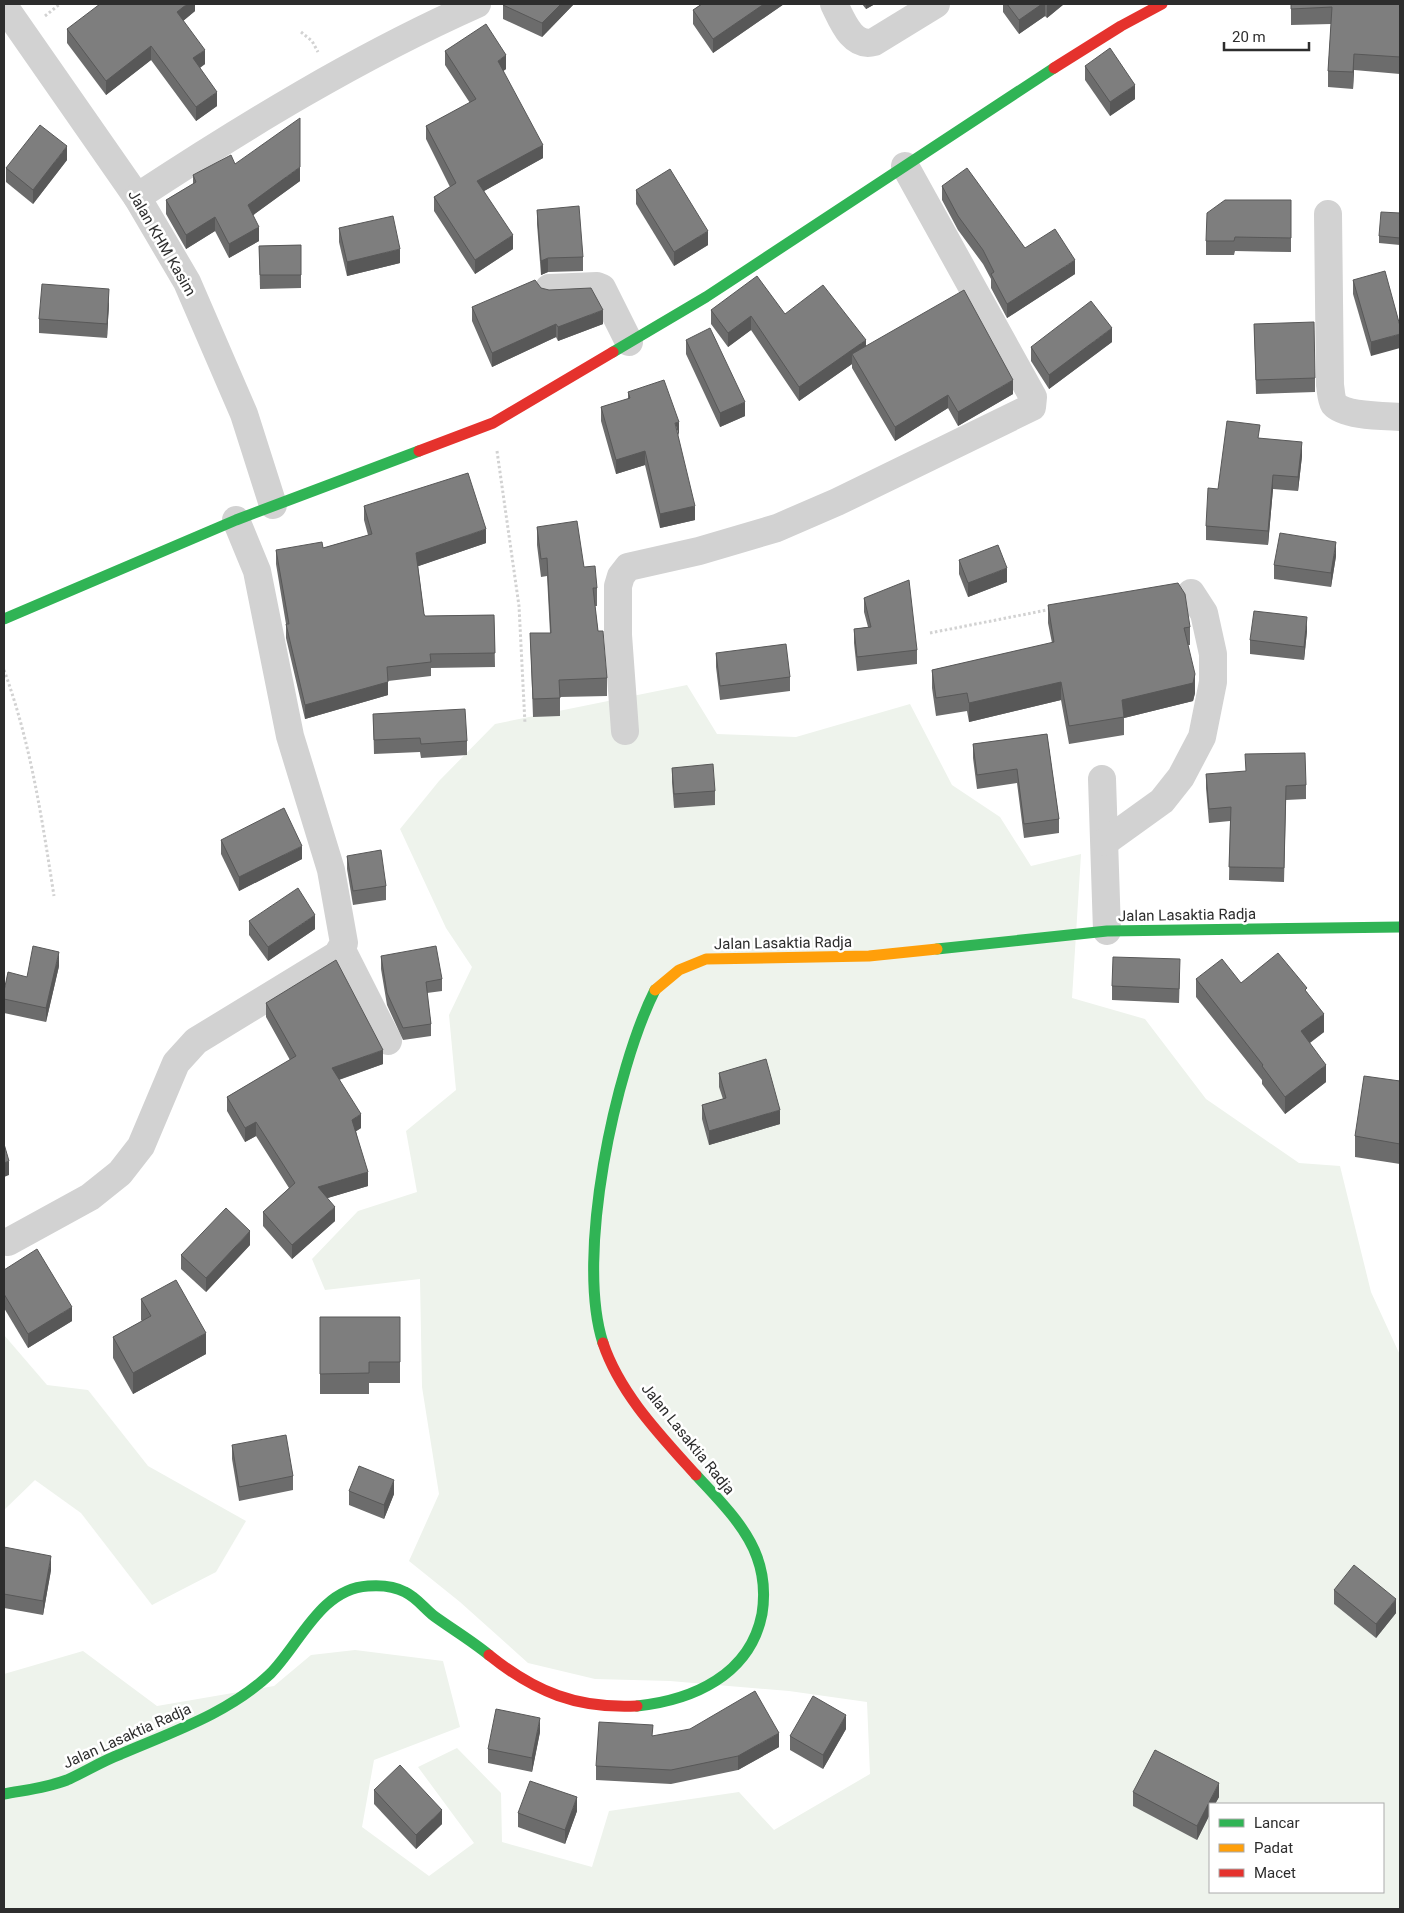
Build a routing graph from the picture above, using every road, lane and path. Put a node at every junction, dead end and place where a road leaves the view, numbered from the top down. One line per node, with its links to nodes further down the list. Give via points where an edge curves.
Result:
1 (477, 4): 7 (street, via 394,45 299,98)
2 (834, 4): 3 (street, via 851,34 866,44)
3 (936, 4)
4 (1162, 4): 6 (main road, via 1010,95)
5 (4, 6): 7 (street, Jalan KHM Kasim)
6 (905, 166): 10 (main road, via 706,297); 21 (street, via 1029,389 1033,397 1032,408 777,528 628,567 618,586)
7 (136, 197): 13 (street, Jalan KHM Kasim, via 187,282 219,353 244,414)
8 (1328, 214): 11 (street, via 1330,385 1333,402 1347,411)
9 (548, 288): 10 (street, via 602,288)
10 (629, 342): 12 (main road)
11 (1400, 417)
12 (493, 423): 13 (main road); 20 (path, via 519,606)
13 (273, 505): 14 (main road)
14 (236, 520): 17 (main road); 27 (street, via 258,571 290,736 331,870 344,943)
15 (1191, 593): 23 (street, via 1204,613 1213,654 1213,682 1202,737 1181,777 1162,801)
16 (1062, 607): 18 (path)
17 (4, 618)
18 (930, 633)
19 (4, 670): 24 (path, via 16,702 36,780)
20 (525, 724)
21 (625, 731)
22 (1102, 778): 23 (street)
23 (1105, 842): 26 (street)
24 (54, 896)
25 (1400, 927): 26 (main road, Jalan Lasaktia Radja)
26 (1107, 931): 30 (main road, Jalan Lasaktia Radja, via 869,956 706,959 679,970 657,987 647,1007 609,1140 597,1212 596,1320 609,1360 643,1412 728,1512 759,1562 764,1588 758,1630 736,1666 718,1682 681,1698 654,1704 619,1707 580,1703 526,1683 408,1593 382,1585 359,1586 339,1594 263,1680 226,1705 176,1733 117,1755 57,1784)
27 (342, 950): 28 (street); 29 (street, via 196,1041 176,1063 141,1146 120,1173 90,1196)
28 (388, 1041)
29 (8, 1242)
30 (4, 1794)

